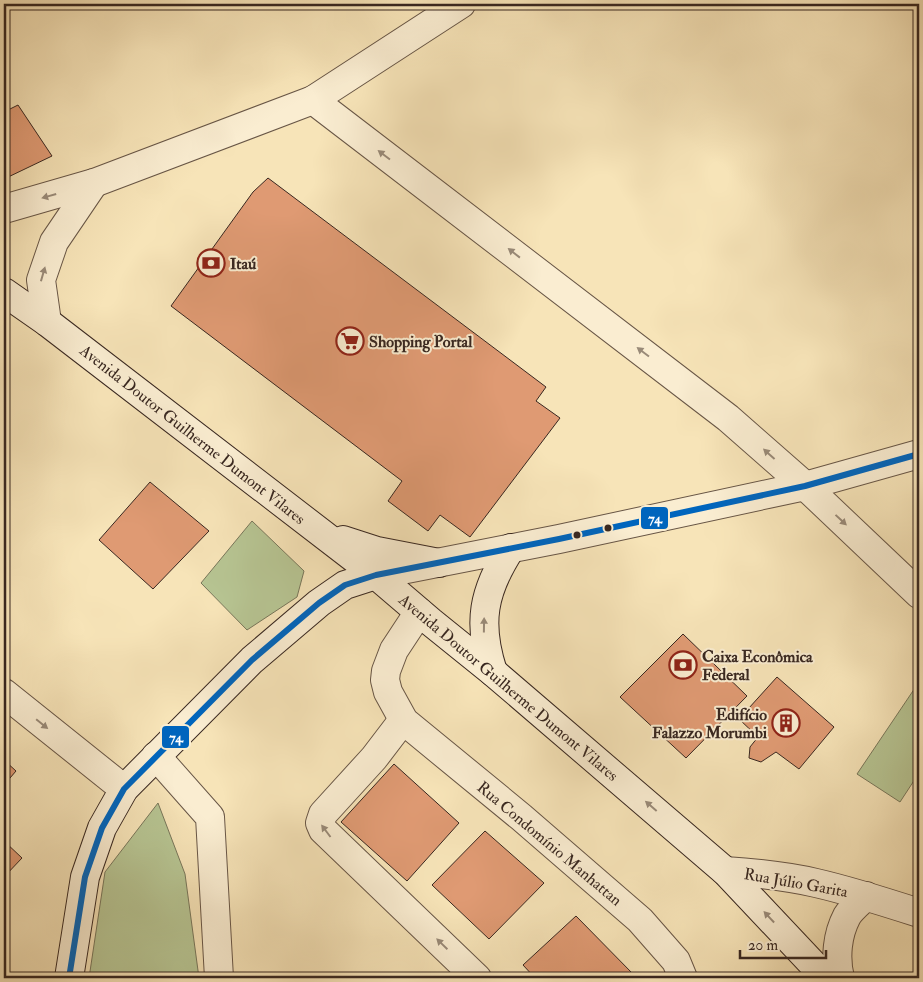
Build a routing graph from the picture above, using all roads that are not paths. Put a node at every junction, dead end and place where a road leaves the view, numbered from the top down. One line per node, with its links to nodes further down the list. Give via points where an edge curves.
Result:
1 (461, 4): 2 (street)
2 (313, 100): 3 (street); 8 (street, one-way to 2, via 728,418)
3 (94, 182): 4 (street, one-way to 4); 6 (street, one-way to 3, via 41,280 54,242)
4 (4, 209)
5 (4, 292): 6 (street, Avenida Doutor Guilherme Dumont Vilares)
6 (47, 322): 9 (street, Avenida Doutor Guilherme Dumont Vilares)
7 (919, 454): 8 (street)
8 (806, 486): 10 (street); 13 (street, one-way to 13)
9 (318, 530): 11 (street, via 377,551); 12 (street, Avenida Doutor Guilherme Dumont Vilares)
10 (511, 548): 11 (street); 15 (street, one-way to 10, via 486,651 485,606 490,586)
11 (439, 563): 12 (street)
12 (376, 575): 14 (street, Avenida Doutor Guilherme Dumont Vilares); 18 (street, via 346,584 318,603 252,660)
13 (919, 594)
14 (419, 612): 15 (street, Avenida Doutor Guilherme Dumont Vilares); 17 (street, Rua Condomínio Manhattan, via 394,650 386,671 388,692)
15 (493, 672): 20 (street, Avenida Doutor Guilherme Dumont Vilares, one-way to 15)
16 (4, 693): 19 (street, one-way to 19)
17 (403, 720): 25 (street, one-way to 17, via 323,830 320,823 323,814 374,758); 26 (street, Rua Condomínio Manhattan, via 640,920 676,962)
18 (156, 756): 19 (street); 24 (street, via 210,817)
19 (124, 789): 23 (street, via 102,828 85,877)
20 (725, 871): 21 (street, Rua Júlio Garita, via 815,882); 27 (street, Avenida Doutor Guilherme Dumont Vilares, one-way to 20)
21 (866, 896): 22 (street, Rua Júlio Garita); 28 (street, Rua Júlio Garita, via 848,915 841,931 837,966)
22 (919, 913)
23 (69, 978)
24 (219, 978)
25 (477, 978)
26 (683, 978)
27 (826, 978)
28 (840, 978)

